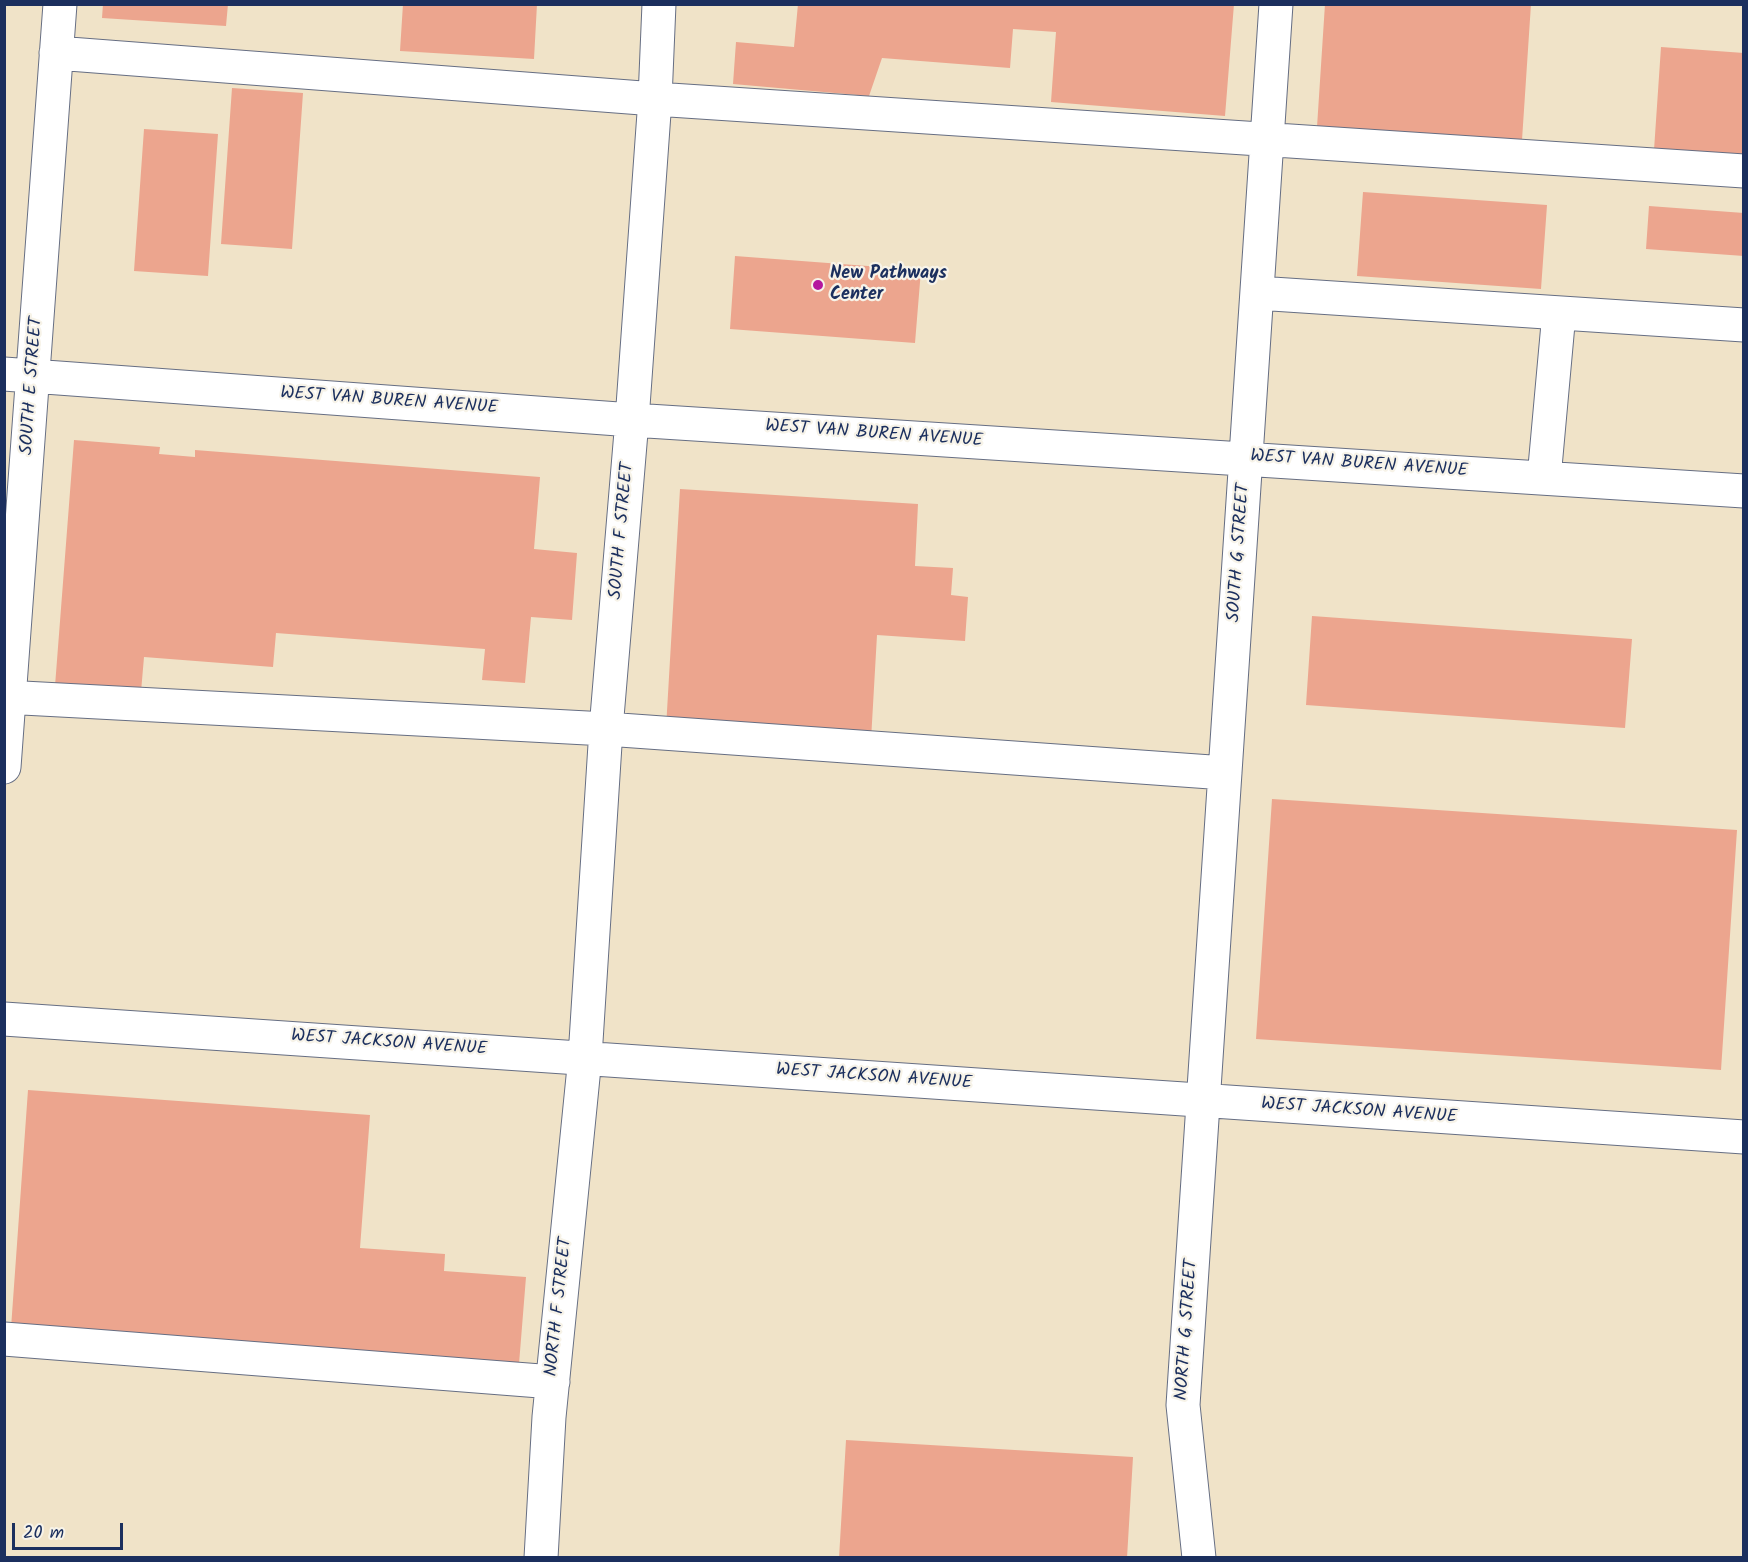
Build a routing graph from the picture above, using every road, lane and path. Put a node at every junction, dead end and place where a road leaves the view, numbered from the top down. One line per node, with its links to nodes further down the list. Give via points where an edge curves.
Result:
1 (60, 4): 4 (street, SOUTH E STREET)
2 (659, 4): 5 (street, SOUTH F STREET)
3 (1276, 4): 6 (street, SOUTH G STREET)
4 (56, 53): 5 (street); 11 (street, SOUTH E STREET)
5 (655, 99): 6 (street); 12 (street, SOUTH F STREET)
6 (1267, 140): 7 (street); 8 (street, SOUTH G STREET)
7 (1743, 171)
8 (1257, 293): 9 (street); 13 (street, SOUTH G STREET)
9 (1559, 313): 10 (street); 14 (street)
10 (1743, 325)
11 (19, 375): 12 (street, WEST VAN BUREN AVENUE); 16 (street, SOUTH E STREET)
12 (632, 420): 13 (street, WEST VAN BUREN AVENUE); 17 (street, SOUTH F STREET)
13 (1246, 458): 14 (street, WEST VAN BUREN AVENUE); 19 (street, SOUTH G STREET)
14 (1544, 478): 15 (street, WEST VAN BUREN AVENUE)
15 (1743, 491)
16 (8, 697): 17 (street); 18 (street, SOUTH E STREET)
17 (606, 729): 19 (street); 21 (street, SOUTH F STREET)
18 (4, 767)
19 (1225, 773): 22 (street, SOUTH G STREET)
20 (4, 1018): 21 (street, WEST JACKSON AVENUE)
21 (585, 1057): 22 (street, WEST JACKSON AVENUE); 25 (street, NORTH F STREET)
22 (1203, 1102): 23 (street, WEST JACKSON AVENUE); 27 (street, NORTH G STREET, via 1183,1405)
23 (1743, 1137)
24 (4, 1339): 25 (street)
25 (553, 1382): 26 (street, NORTH F STREET)
26 (541, 1557)
27 (1198, 1557)

